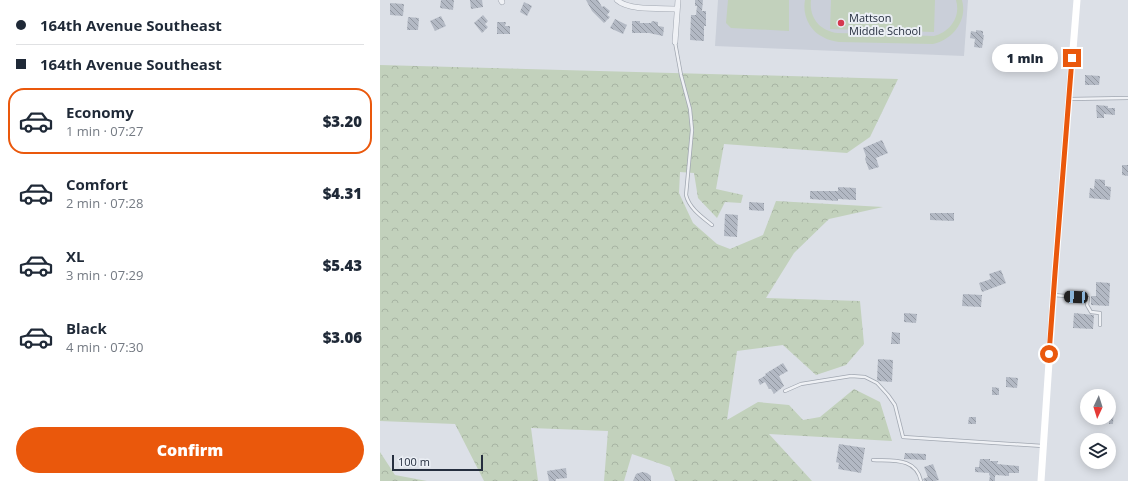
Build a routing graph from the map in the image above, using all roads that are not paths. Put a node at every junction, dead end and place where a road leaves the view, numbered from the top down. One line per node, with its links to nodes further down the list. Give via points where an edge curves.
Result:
1 (617, 0): 4 (street, via 630,7)
2 (678, 0): 4 (street)
3 (1077, 0): 7 (street)
4 (677, 9): 5 (street)
5 (675, 42): 8 (lane, via 690,109 692,130 687,201)
6 (1128, 98): 7 (lane)
7 (1069, 99): 9 (street)
8 (712, 225)
9 (1053, 295): 10 (lane, via 1088,298 1087,305 1091,312 1100,313); 12 (street)
10 (1100, 324)
11 (784, 391): 12 (lane, via 801,384 851,376 866,377 877,383 895,405 903,437)
12 (1043, 446): 15 (street)
13 (873, 460): 14 (lane, via 901,461 913,465 920,473)
14 (921, 481)
15 (1041, 481)

